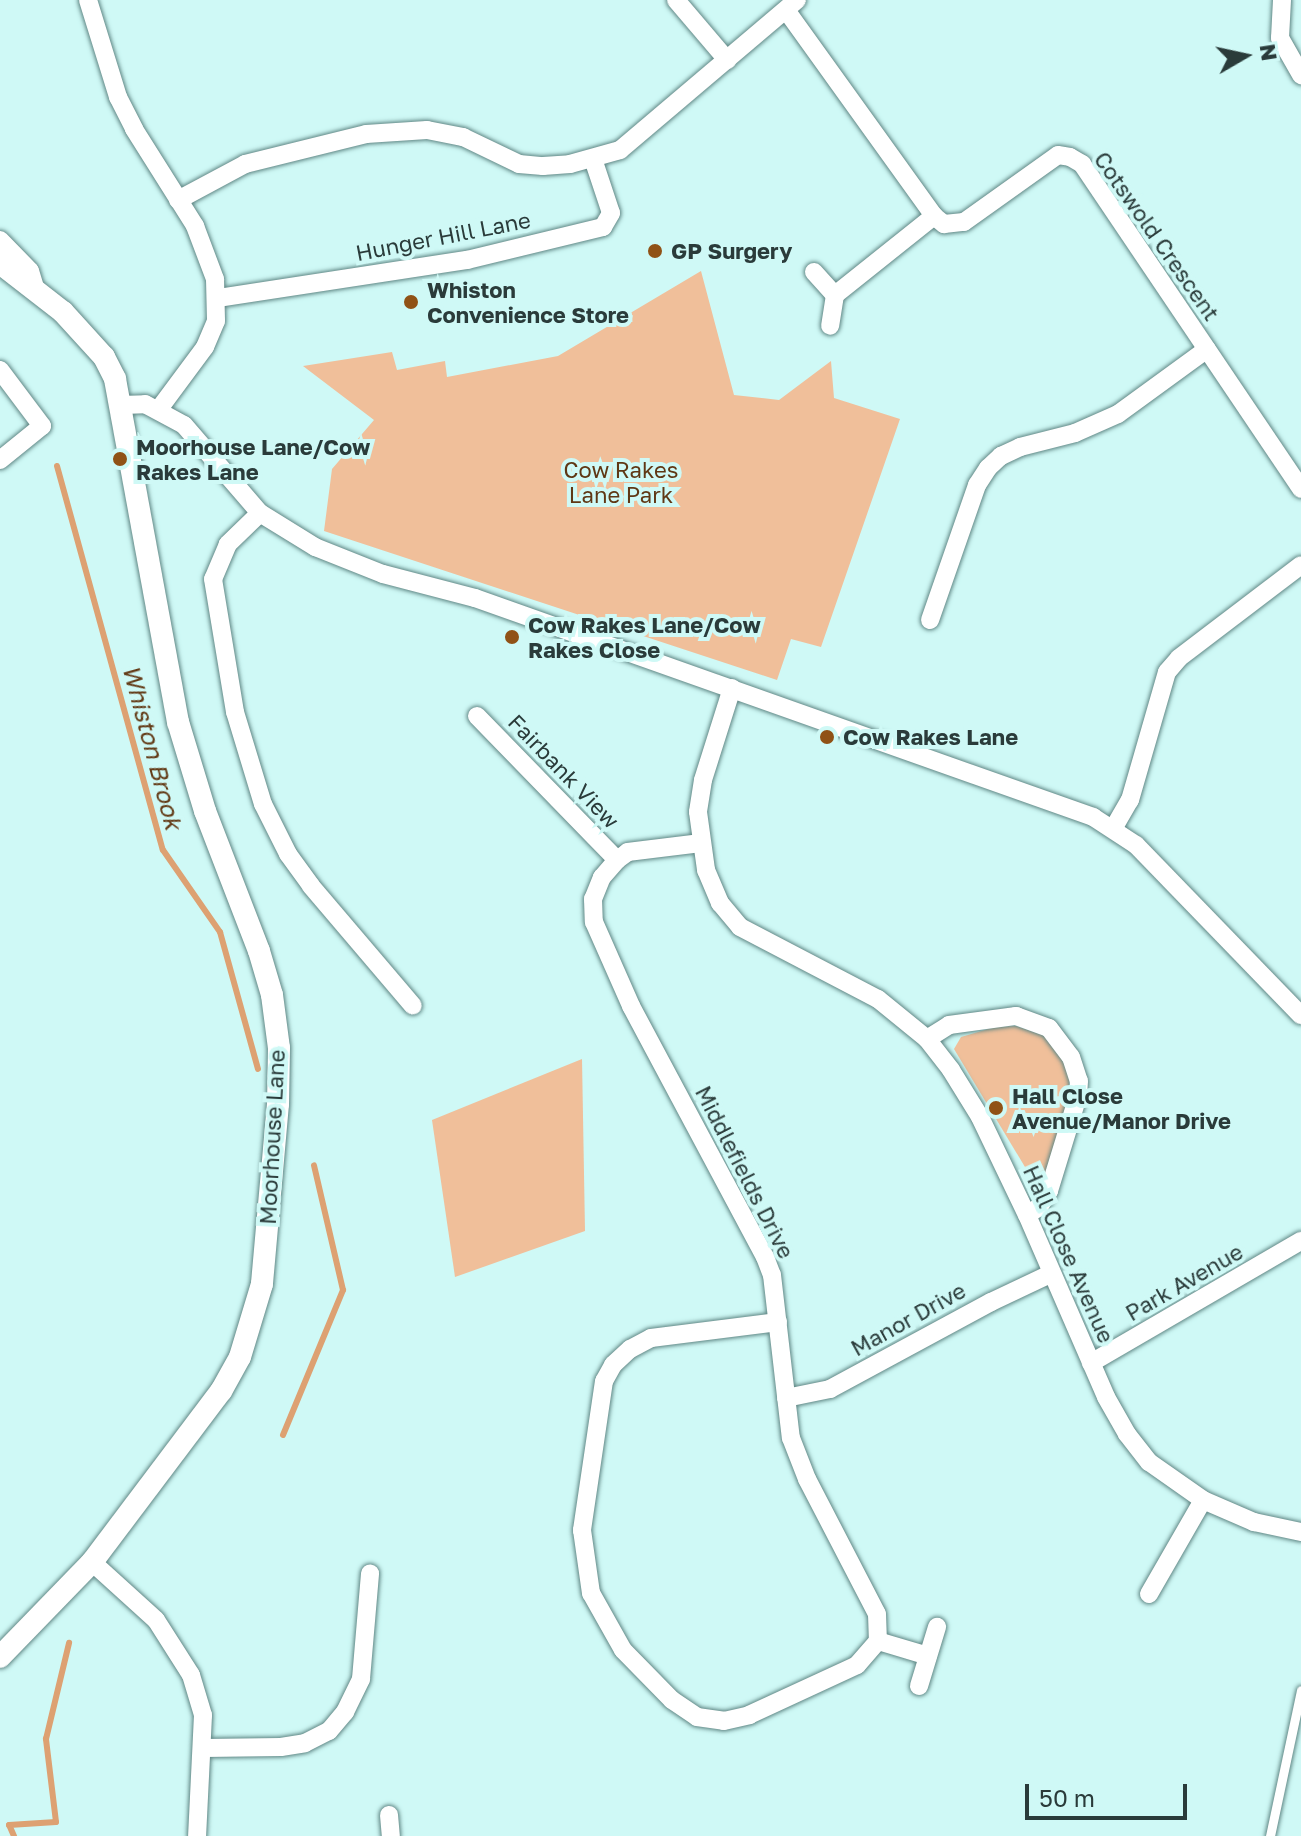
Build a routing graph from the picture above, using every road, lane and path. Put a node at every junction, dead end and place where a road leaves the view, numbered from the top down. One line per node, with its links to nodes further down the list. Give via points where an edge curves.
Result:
1 (88, 0): 8 (street, via 118,97)
2 (676, 0): 5 (street)
3 (1282, 0): 6 (street, via 1280,38)
4 (792, 5): 5 (street); 9 (street)
5 (727, 60): 7 (street, via 620,150)
6 (1301, 75)
7 (593, 159): 8 (street, via 519,164 463,137 391,131 245,164); 15 (street, Hunger Hill Lane, via 611,213 603,227 467,260)
8 (178, 200): 15 (street, via 208,252)
9 (934, 216): 14 (street); 17 (street, Cotswold Crescent, via 944,224 964,222 1045,162 1058,155 1070,157 1082,164)
10 (0, 240): 13 (street, via 30,271)
11 (0, 263): 13 (street, Moorhouse Lane)
12 (814, 272): 14 (street)
13 (36, 291): 19 (street, Moorhouse Lane, via 104,357)
14 (835, 295): 16 (street)
15 (218, 298): 20 (street, via 205,347)
16 (830, 326)
17 (1207, 349): 22 (street, Cotswold Crescent); 25 (street, via 1118,414 1075,433 1020,447 988,468 977,485)
18 (0, 370): 21 (street, via 42,426)
19 (121, 405): 20 (street); 42 (street, Moorhouse Lane, via 178,722 272,995 279,1048 278,1104 262,1284 240,1357 221,1391)
20 (159, 409): 23 (street, via 184,425)
21 (0, 460)
22 (1301, 489)
23 (260, 513): 26 (street, via 315,547 383,574 475,598); 31 (street, via 228,544 213,579 235,712 263,804 311,886)
24 (1301, 565): 28 (street, via 1167,672 1130,800)
25 (930, 620)
26 (732, 688): 28 (street, via 1069,805); 29 (street, Hall Close Avenue, via 703,780)
27 (477, 716): 30 (street, Fairbank View)
28 (1113, 829): 32 (street, via 1136,845)
29 (701, 843): 30 (street, via 628,852); 33 (street, Hall Close Avenue, via 720,903 740,927 878,999)
30 (617, 860): 37 (street, Middlefields Drive, via 593,899 594,922 631,1006 765,1257)
31 (413, 1006)
32 (1301, 1015)
33 (927, 1039): 34 (street, Hall Close Avenue, via 980,1117); 34 (street, via 949,1025 1016,1016 1049,1028 1071,1057 1078,1071 1078,1096 1049,1191)
34 (1027, 1215): 36 (street, Hall Close Avenue)
35 (1301, 1241): 38 (street, Park Avenue)
36 (1050, 1274): 38 (street, Hall Close Avenue); 39 (street, Manor Drive, via 830,1389)
37 (778, 1322): 39 (street, Middlefields Drive); 46 (street, via 651,1338 613,1365 604,1381 582,1530 591,1593 623,1650 672,1700 697,1717 724,1721 749,1715 857,1665)
38 (1091, 1363): 40 (street, Hall Close Avenue, via 1127,1434 1149,1462)
39 (786, 1398): 46 (street, Middlefields Drive, via 791,1438 877,1614)
40 (1203, 1500): 41 (street, Hall Close Avenue, via 1254,1522); 44 (street)
41 (1301, 1532)
42 (92, 1562): 48 (street, Moorhouse Lane); 51 (street, via 156,1620 177,1648 203,1715)
43 (370, 1573): 51 (street, via 361,1679 329,1731 281,1747)
44 (1149, 1594)
45 (937, 1627): 47 (street)
46 (878, 1641): 47 (street)
47 (928, 1656): 49 (street)
48 (0, 1657)
49 (919, 1686)
50 (1301, 1690): 55 (lane)
51 (204, 1748): 53 (street)
52 (389, 1815): 54 (street)
53 (197, 1836)
54 (391, 1836)
55 (1270, 1836)

